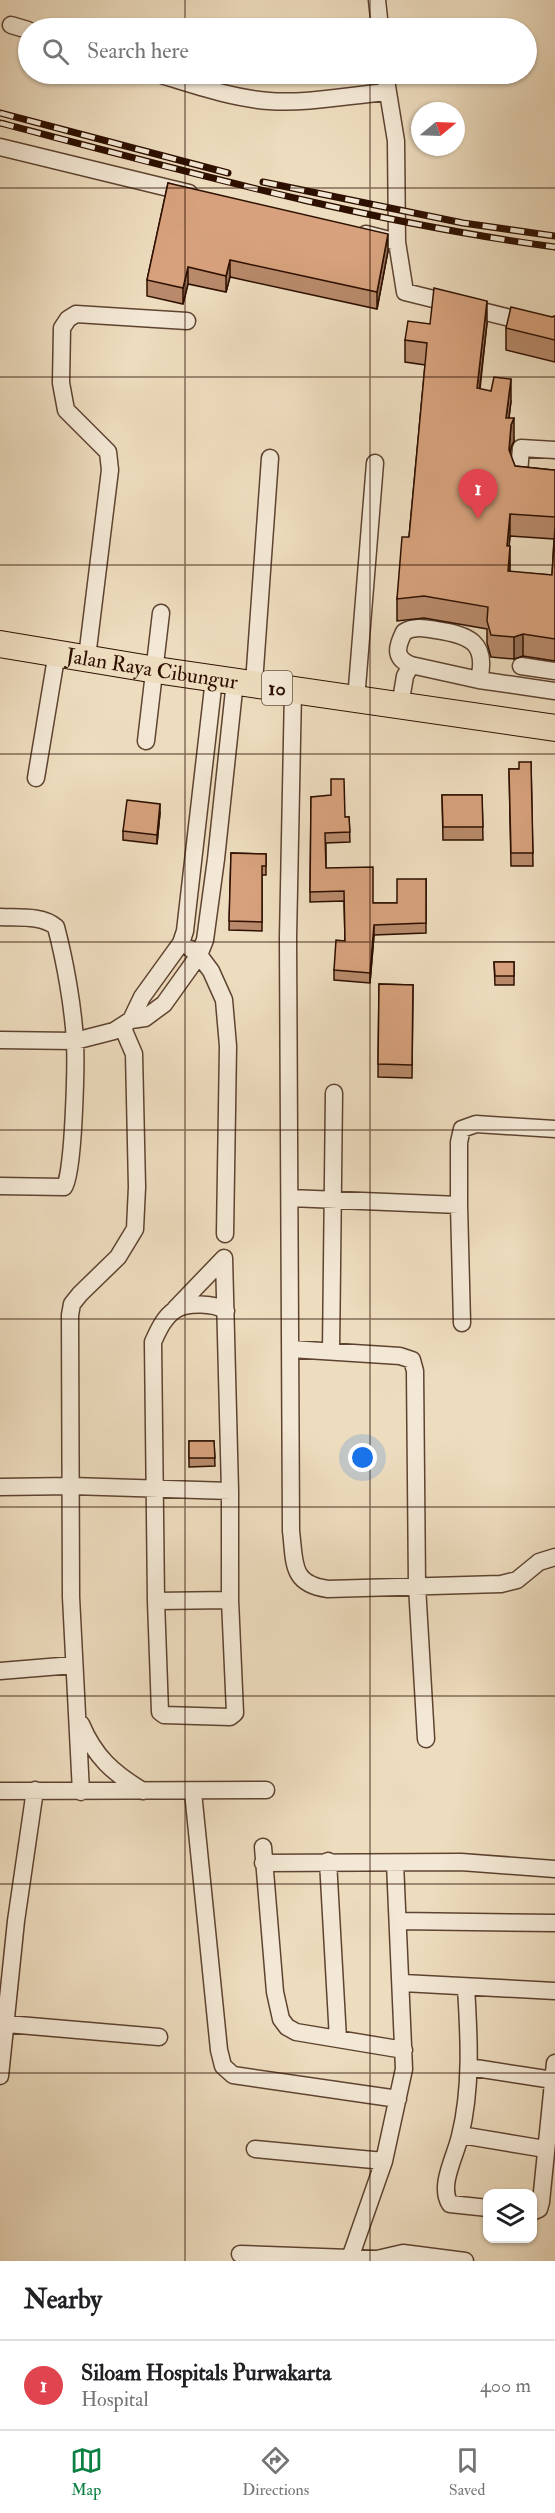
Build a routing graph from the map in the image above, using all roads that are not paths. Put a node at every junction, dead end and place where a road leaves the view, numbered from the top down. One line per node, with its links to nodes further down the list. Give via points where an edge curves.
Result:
1 (377, 0): 2 (street)
2 (379, 18)
3 (12, 24): 4 (street)
4 (18, 26)
5 (190, 84): 7 (street, via 290,102)
6 (387, 84): 7 (street)
7 (388, 92): 11 (street, via 396,141)
8 (0, 147): 9 (street)
9 (202, 196)
10 (351, 231): 11 (street)
11 (397, 242): 13 (street, via 407,293)
12 (187, 321): 21 (street, via 76,314 62,328 61,383 66,410 108,452 110,470)
13 (555, 329)
14 (555, 450): 17 (street, via 521,448 519,472 530,479)
15 (270, 458): 27 (street)
16 (375, 463): 30 (street)
17 (555, 482)
18 (161, 613): 24 (street)
19 (0, 644): 20 (highway, Jalan Raya Cibungur / 10)
20 (57, 652): 21 (highway, Jalan Raya Cibungur / 10); 34 (street)
21 (87, 657): 24 (highway, Jalan Raya Cibungur / 10)
22 (411, 665): 26 (street); 26 (street, via 398,656 404,632 420,627 447,631 468,638 480,650 483,665); 31 (street)
23 (521, 666): 25 (street)
24 (156, 670): 27 (highway, Jalan Raya Cibungur / 10); 33 (street)
25 (555, 671)
26 (479, 680): 29 (street)
27 (234, 681): 28 (highway, Jalan Raya Cibungur / 10); 35 (street); 36 (street)
28 (293, 691): 30 (highway, Jalan Raya Cibungur / 10); 46 (street, via 288,938)
29 (555, 691)
30 (356, 700): 31 (highway, Jalan Raya Cibungur / 10)
31 (400, 706): 32 (highway, Jalan Raya Cibungur / 10)
32 (555, 728)
33 (147, 741)
34 (36, 778)
35 (196, 839): 36 (street); 38 (street)
36 (217, 842): 39 (street, via 205,940)
37 (0, 917): 42 (street, via 39,919 56,927)
38 (181, 943): 39 (street); 40 (street)
39 (199, 955): 40 (street, via 164,1004 146,1018); 49 (street, via 224,1000 228,1046)
40 (127, 1023): 42 (street, via 114,1031); 55 (street, via 134,1054 135,1229 118,1257 72,1304)
41 (0, 1040): 42 (street)
42 (75, 1041): 45 (street, via 68,1182 64,1186)
43 (334, 1094): 47 (street)
44 (555, 1129): 48 (street, via 476,1124 462,1130)
45 (0, 1186)
46 (290, 1198): 47 (street); 53 (street)
47 (332, 1201): 48 (street); 54 (street)
48 (459, 1205): 52 (street)
49 (225, 1234)
50 (175, 1309): 51 (street, via 210,1305); 51 (street, via 224,1258); 57 (street, via 153,1342)
51 (226, 1311): 58 (street)
52 (462, 1323)
53 (291, 1349): 54 (street); 60 (street, via 291,1531 295,1567 302,1581 328,1589)
54 (331, 1351): 60 (street, via 412,1360)
55 (72, 1486): 56 (street); 57 (street); 63 (street)
56 (0, 1487)
57 (156, 1489): 58 (street); 62 (street)
58 (230, 1491): 61 (street)
59 (553, 1552): 60 (street, via 517,1580 501,1584)
60 (417, 1586): 66 (street)
61 (230, 1600): 62 (street); 62 (street, via 235,1713 230,1717 167,1716 160,1712)
62 (156, 1601)
63 (73, 1665): 64 (street); 65 (street)
64 (0, 1671)
65 (76, 1711): 70 (street, via 88,1742 107,1767); 71 (street)
66 (426, 1739)
67 (35, 1790): 69 (street); 71 (street); 81 (street, via 16,1921)
68 (266, 1790): 72 (street)
69 (0, 1791)
70 (144, 1791): 71 (street); 72 (street)
71 (81, 1792)
72 (193, 1792): 88 (street, via 223,2066 233,2075)
73 (327, 1861): 74 (street); 83 (street); 83 (street, via 263,1855 275,1992 281,2019 296,2032)
74 (395, 1863): 75 (street, via 461,1862); 76 (street)
75 (555, 1869)
76 (399, 1921): 77 (street); 78 (street)
77 (555, 1923)
78 (403, 1983): 79 (street); 84 (street)
79 (466, 1987): 80 (street); 85 (street)
80 (555, 1991)
81 (7, 2024): 82 (street); 87 (street)
82 (159, 2037)
83 (339, 2038): 84 (street)
84 (404, 2050): 88 (street)
85 (469, 2067): 86 (street); 89 (street)
86 (554, 2072): 91 (street)
87 (0, 2076)
88 (398, 2099): 92 (street)
89 (461, 2134): 91 (street); 93 (street, via 447,2184 448,2200 454,2205)
90 (255, 2149): 92 (street)
91 (545, 2149): 94 (street)
92 (384, 2161): 97 (street)
93 (483, 2208)
94 (537, 2210)
95 (240, 2254): 97 (street)
96 (403, 2257): 98 (street); 99 (street)
97 (350, 2259): 98 (street)
98 (379, 2260)
99 (465, 2261)

